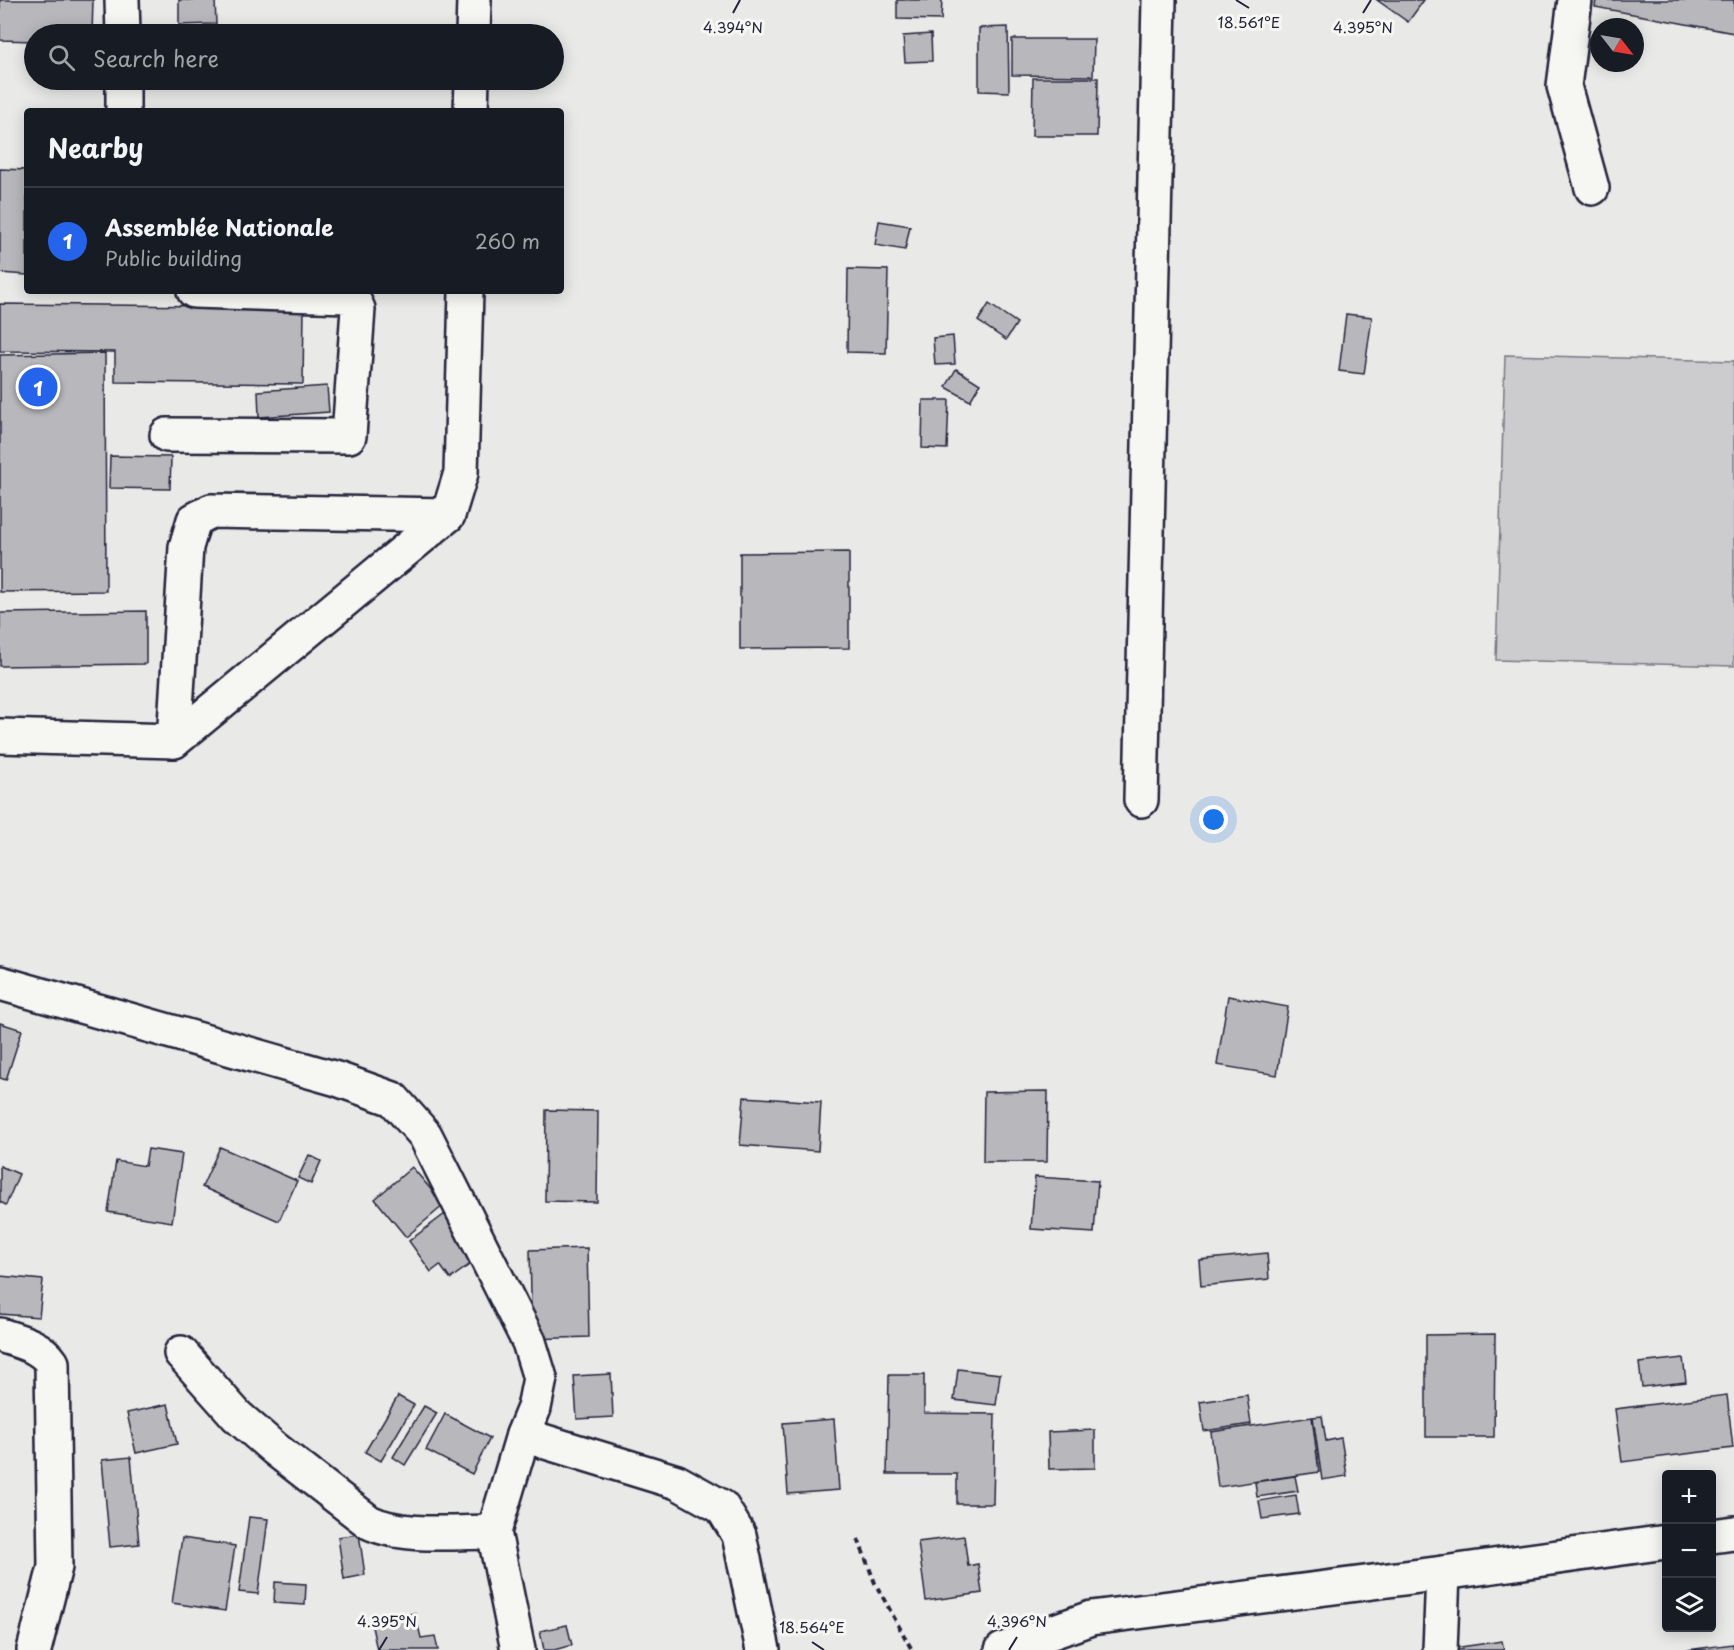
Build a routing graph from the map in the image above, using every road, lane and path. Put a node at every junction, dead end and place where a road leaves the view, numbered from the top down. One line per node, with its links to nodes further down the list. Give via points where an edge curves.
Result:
1 (122, 0): 5 (street)
2 (474, 0): 6 (street)
3 (1159, 0): 18 (street)
4 (1575, 0): 11 (street, via 1564,86)
5 (123, 24)
6 (473, 24)
7 (123, 90): 9 (street)
8 (471, 90): 10 (street)
9 (123, 108)
10 (471, 108)
11 (1592, 188)
12 (286, 294): 14 (street, via 347,296 358,309 349,436)
13 (466, 294): 15 (street, via 461,473)
14 (167, 435)
15 (448, 515): 17 (street); 17 (street, via 211,512 194,520 186,546)
16 (0, 736): 17 (street)
17 (174, 741)
18 (1141, 800)
19 (0, 983): 22 (street, via 393,1099 425,1135 529,1342 540,1378)
20 (0, 1335): 29 (street, via 47,1354 52,1362 55,1567)
21 (181, 1353): 23 (street, via 237,1416 369,1522 401,1531)
22 (523, 1435): 23 (street); 31 (street, via 677,1482 722,1508 739,1535)
23 (494, 1532): 30 (street)
24 (1734, 1533): 25 (street)
25 (1716, 1535)
26 (858, 1539): 32 (path, via 875,1583)
27 (1662, 1543): 28 (street)
28 (1443, 1573): 33 (street, via 1091,1618); 34 (street)
29 (34, 1650)
30 (518, 1650)
31 (763, 1650)
32 (912, 1650)
33 (1002, 1650)
34 (1440, 1650)

